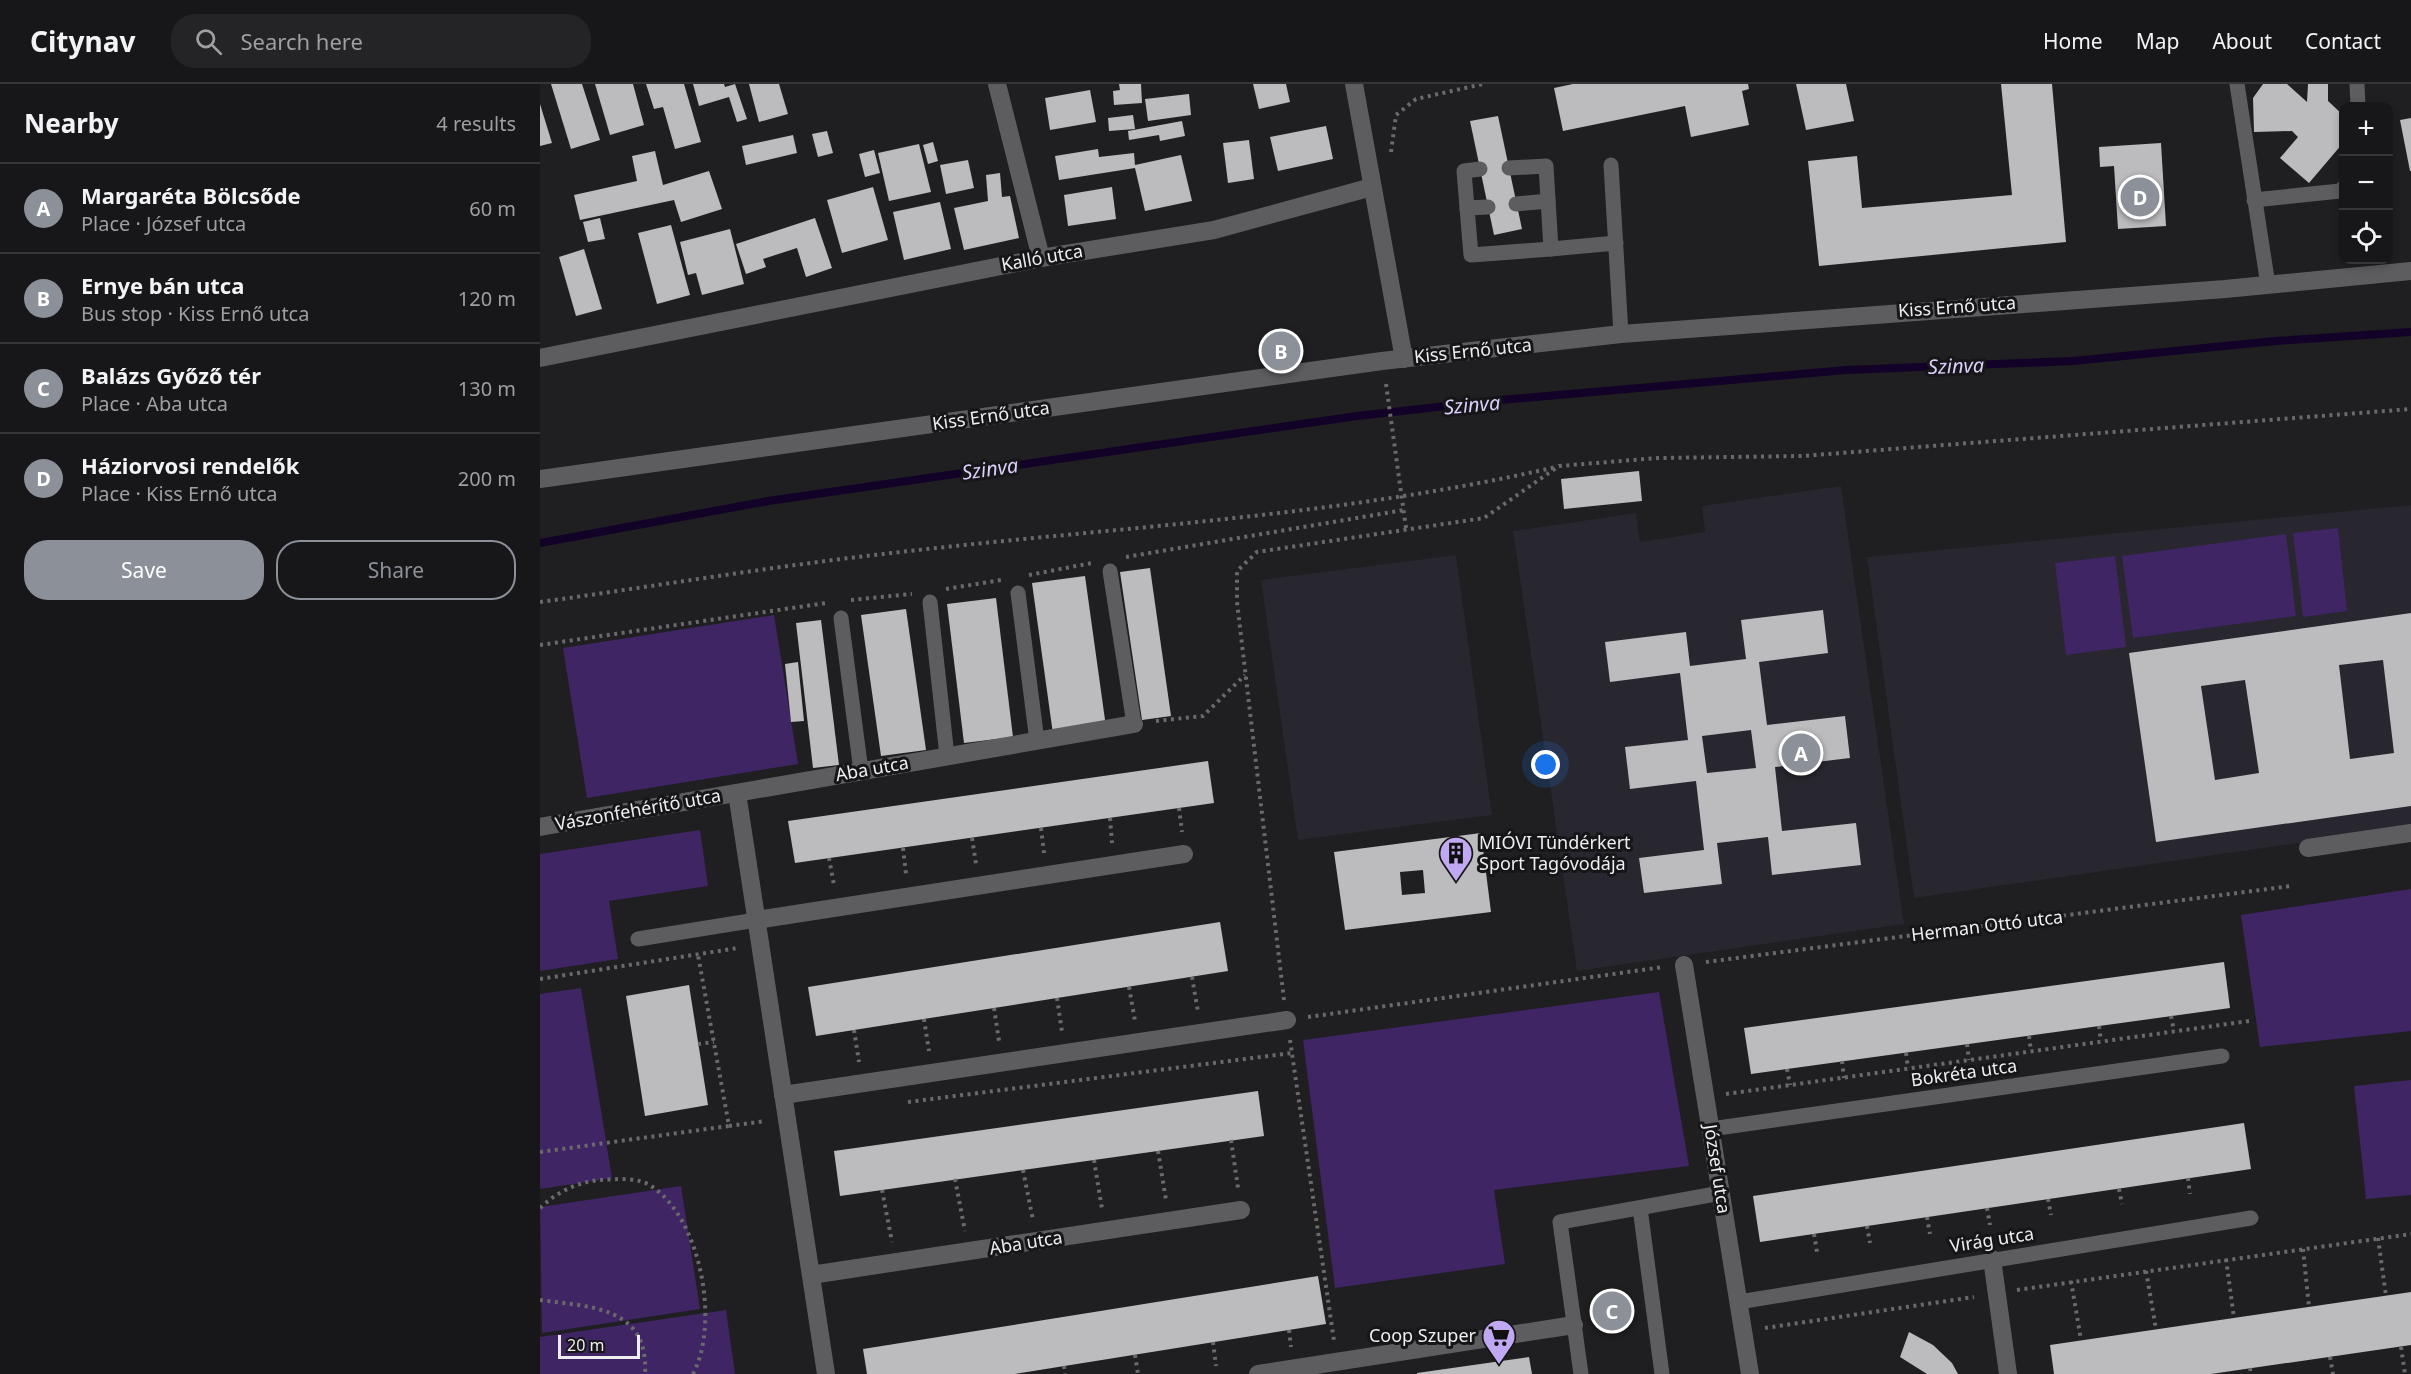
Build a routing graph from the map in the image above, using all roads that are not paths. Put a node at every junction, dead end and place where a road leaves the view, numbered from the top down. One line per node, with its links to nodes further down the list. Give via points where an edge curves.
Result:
1 (997, 84): 18 (street)
2 (1354, 84): 9 (street)
3 (2237, 84): 11 (lane)
4 (2356, 84): 5 (lane)
5 (2358, 102)
6 (1611, 165): 16 (lane)
7 (1509, 168): 12 (lane, via 1546,166)
8 (1480, 170): 15 (lane, via 1464,171)
9 (1372, 187): 18 (street, Kalló utca, via 1214,230); 23 (street)
10 (2339, 191): 11 (lane)
11 (2254, 200): 20 (lane)
12 (1548, 201): 13 (lane); 17 (lane)
13 (1516, 204)
14 (1488, 207): 15 (lane)
15 (1467, 208): 17 (lane, via 1471,255)
16 (1616, 243): 17 (lane); 21 (lane)
17 (1551, 249)
18 (1041, 258): 22 (street, Kalló utca)
19 (2411, 272): 20 (street, Kiss Ernő utca)
20 (2268, 285): 21 (street, Kiss Ernő utca)
21 (1621, 334): 23 (street, Kiss Ernő utca)
22 (540, 358)
23 (1404, 359): 24 (street, Kiss Ernő utca)
24 (540, 479)
25 (1110, 571): 29 (lane)
26 (1018, 593): 30 (lane)
27 (930, 602): 31 (lane)
28 (841, 618): 32 (lane)
29 (1134, 724): 30 (street, Aba utca)
30 (1037, 741): 31 (street, Aba utca)
31 (947, 756): 32 (street, Aba utca)
32 (861, 771): 33 (street, Aba utca)
33 (736, 793): 34 (street, Vászonfehérítő utca); 38 (street)
34 (540, 827)
35 (2411, 833): 36 (street)
36 (2308, 848)
37 (1184, 854): 38 (street)
38 (756, 920): 39 (lane); 43 (street)
39 (638, 939)
40 (1684, 965): 44 (street, József utca)
41 (1287, 1020): 43 (street)
42 (2222, 1056): 44 (lane, Bokréta utca)
43 (783, 1095): 50 (street)
44 (1711, 1129): 45 (street, József utca)
45 (1720, 1192): 46 (lane); 51 (street, József utca)
46 (1640, 1208): 52 (lane, via 1560,1222); 56 (lane)
47 (1241, 1210): 50 (street, Aba utca)
48 (2251, 1218): 49 (lane, Virág utca)
49 (1992, 1259): 51 (lane, Virág utca); 58 (street)
50 (811, 1275): 53 (street)
51 (1739, 1302): 57 (street, József utca)
52 (1574, 1325): 54 (street); 55 (lane)
53 (826, 1374)
54 (1258, 1374)
55 (1581, 1374)
56 (1662, 1374)
57 (1750, 1374)
58 (2008, 1374)

